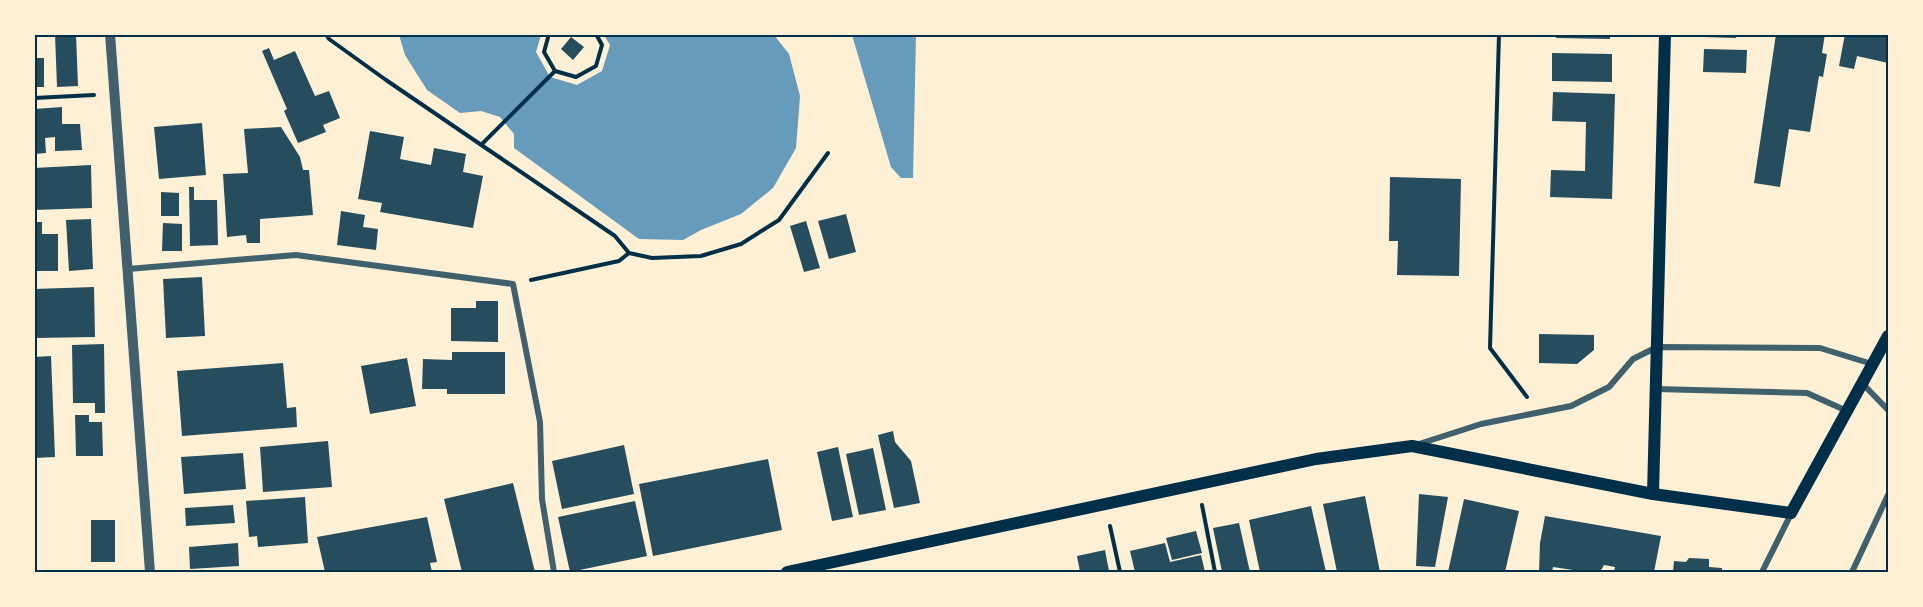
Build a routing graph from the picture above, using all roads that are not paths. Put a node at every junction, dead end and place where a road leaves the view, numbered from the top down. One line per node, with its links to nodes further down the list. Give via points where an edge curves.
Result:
1 (110, 34): 3 (street)
2 (1665, 34): 5 (main road)
3 (128, 269): 15 (street); 16 (street, via 296,255 513,284 540,422 542,499)
4 (1888, 336): 6 (main road)
5 (1657, 347): 6 (street, via 1820,348); 8 (main road); 11 (street, via 1633,359 1609,387 1572,406 1480,424)
6 (1872, 363): 7 (main road)
7 (1862, 383): 9 (street); 10 (main road)
8 (1656, 389): 10 (street, via 1807,393); 12 (main road)
9 (1888, 410)
10 (1846, 411): 14 (main road)
11 (1412, 446): 12 (main road); 17 (main road, via 1316,459)
12 (1653, 494): 14 (main road)
13 (1888, 495): 19 (street)
14 (1791, 513): 18 (street)
15 (150, 573)
16 (554, 573)
17 (787, 573)
18 (1762, 573)
19 (1852, 573)

